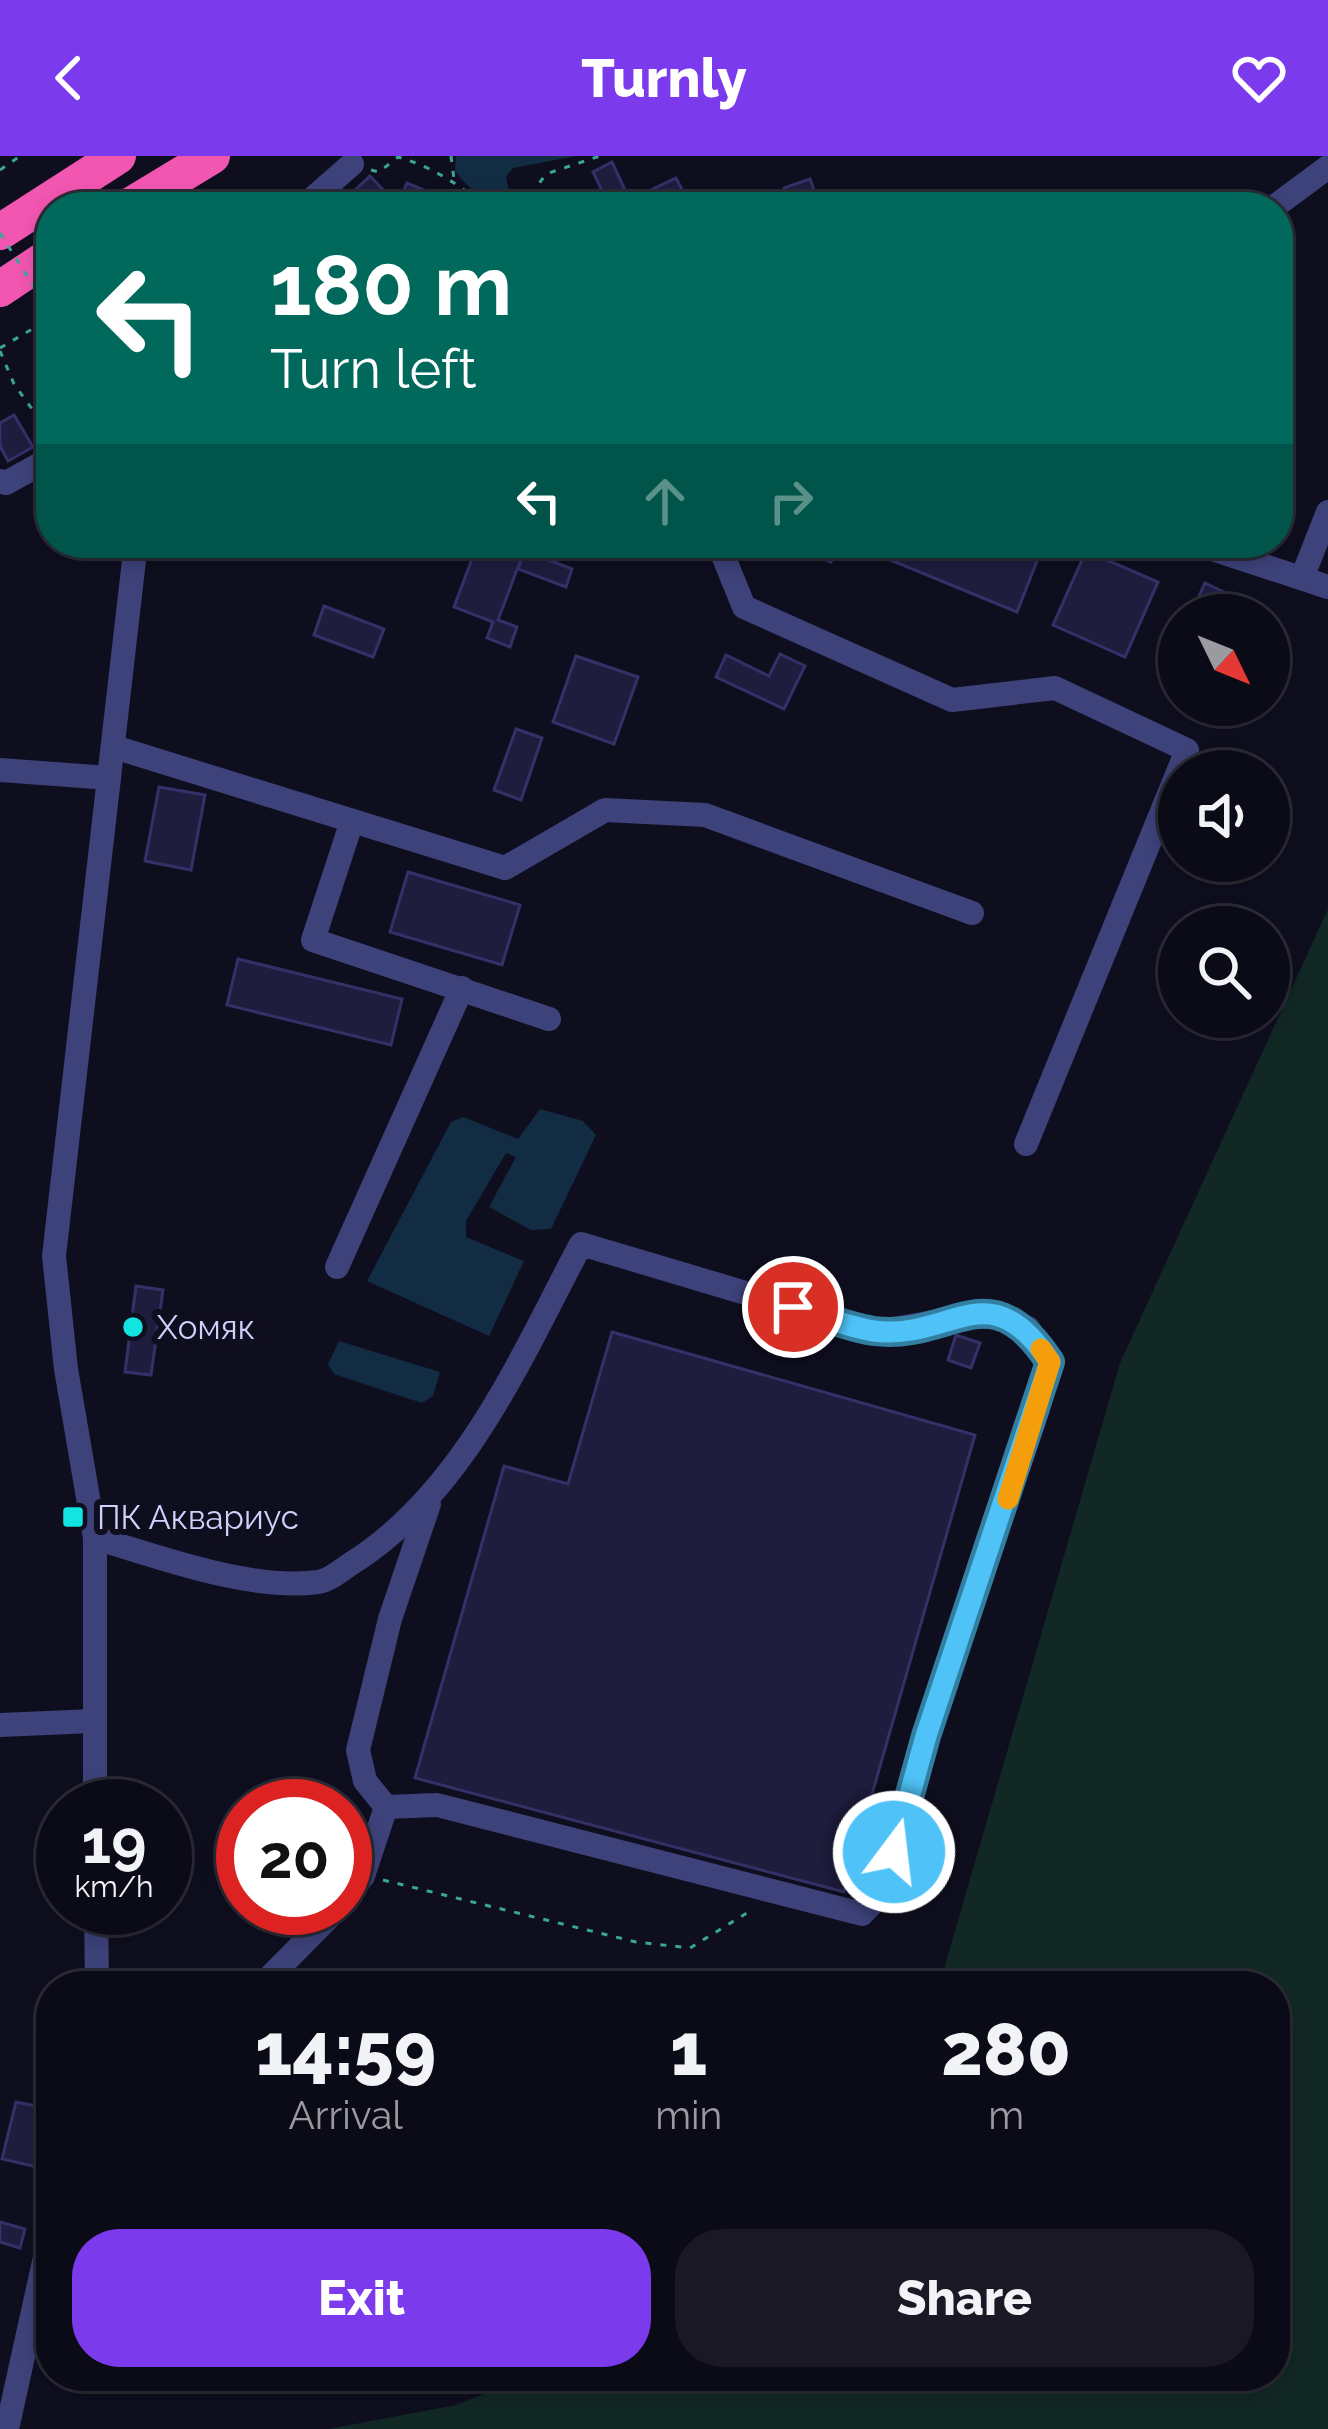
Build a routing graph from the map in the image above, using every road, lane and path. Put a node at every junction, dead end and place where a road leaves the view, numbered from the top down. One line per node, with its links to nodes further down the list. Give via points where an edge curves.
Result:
1 (20, 156): 9 (path)
2 (118, 156): 11 (highway)
3 (184, 156): 12 (highway)
4 (212, 156): 13 (highway)
5 (452, 156): 10 (path)
6 (600, 156): 16 (path, via 546,174)
7 (352, 164): 10 (path, via 379,172 398,158); 14 (street)
8 (1328, 167): 17 (street)
9 (0, 170)
10 (454, 181): 15 (path)
11 (67, 192)
12 (125, 192)
13 (155, 192)
14 (320, 192)
15 (468, 192)
16 (533, 192)
17 (1293, 193)
18 (16, 228): 20 (highway); 21 (path, bridge)
19 (36, 266): 22 (highway)
20 (0, 272)
21 (36, 278)
22 (0, 289)
23 (36, 326): 24 (path)
24 (0, 350): 25 (path)
25 (36, 414)
26 (36, 466): 27 (street)
27 (0, 481)
28 (1328, 512): 32 (street)
29 (134, 558): 34 (street)
30 (724, 558): 41 (street, via 744,607 952,700 1055,688 1187,750)
31 (1241, 558): 32 (street)
32 (1303, 578): 33 (street)
33 (1328, 587)
34 (114, 747): 36 (street); 37 (street)
35 (0, 770): 36 (street)
36 (109, 778): 44 (street, via 54,1256)
37 (352, 821): 38 (street, via 505,868 605,810 705,815); 39 (street, via 313,940)
38 (972, 913)
39 (463, 988): 40 (street); 42 (street)
40 (549, 1019)
41 (1026, 1144)
42 (337, 1267)
43 (430, 1498): 44 (street, via 371,1552 321,1582 194,1567); 48 (street, via 358,1750 365,1781); 51 (street, via 521,1358 581,1244 877,1332 989,1312 1028,1328 1050,1362 1039,1409 926,1736 884,1891 862,1915)
44 (95, 1538): 45 (street)
45 (94, 1721): 46 (street); 47 (street)
46 (0, 1724)
47 (95, 1779)
48 (386, 1807): 49 (street); 51 (street, via 452,1808)
49 (372, 1851)
50 (372, 1878): 51 (path, via 690,1948)
51 (776, 1892)
52 (96, 1935): 54 (street)
53 (311, 1935): 55 (street)
54 (97, 1971)
55 (275, 1971)
56 (36, 2333): 57 (street)
57 (7, 2429)

